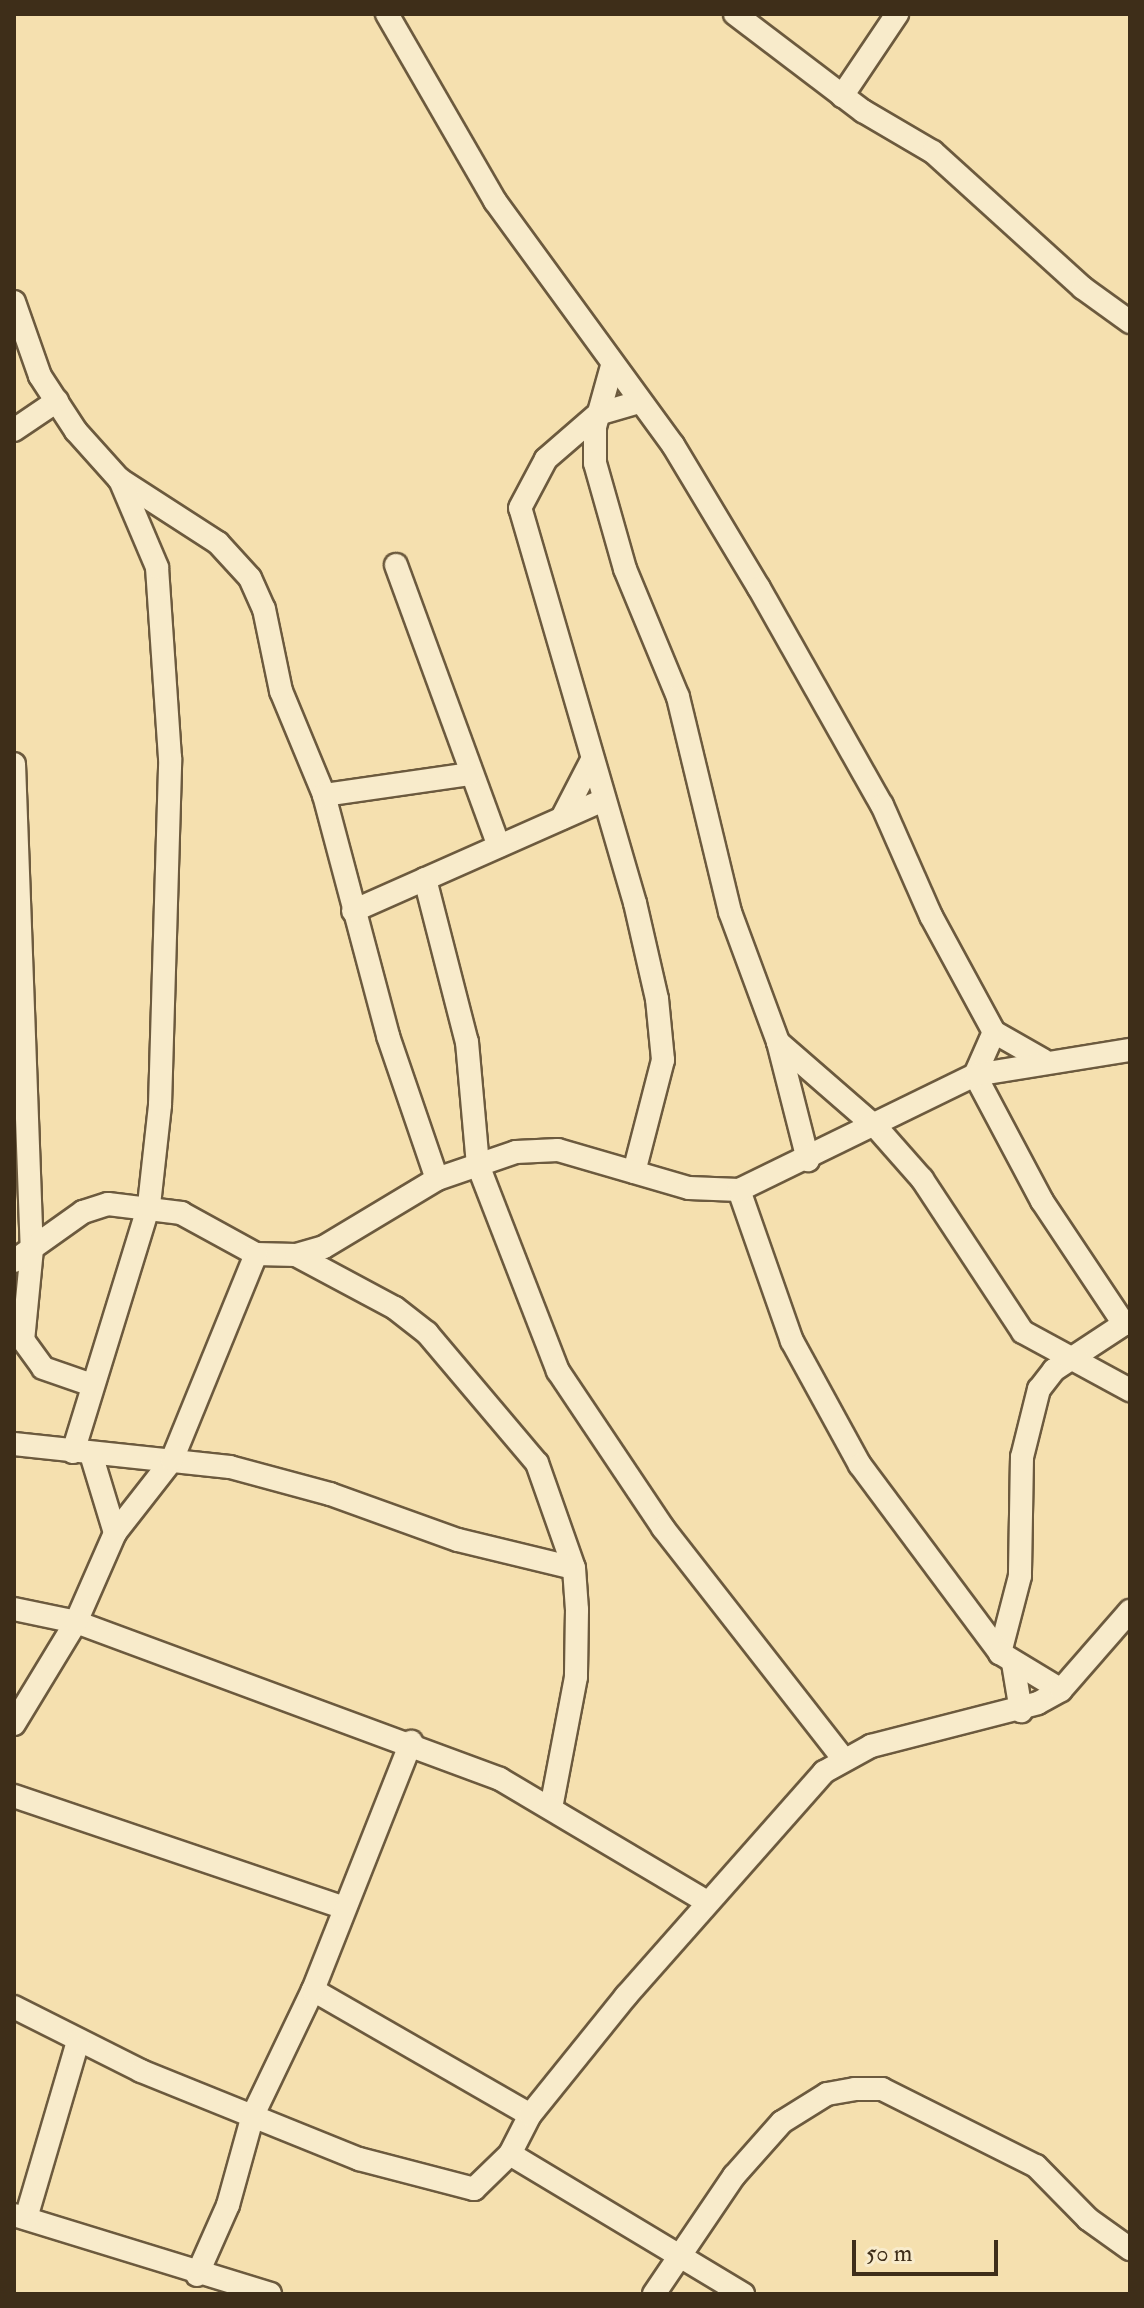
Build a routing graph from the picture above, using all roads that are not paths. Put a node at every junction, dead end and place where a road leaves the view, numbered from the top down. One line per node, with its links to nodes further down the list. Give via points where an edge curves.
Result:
1 (387, 14): 7 (street, via 495,201)
2 (735, 14): 4 (street)
3 (897, 14): 4 (street)
4 (842, 96): 6 (street, via 933,152 1083,288)
5 (14, 302): 8 (street, via 40,376)
6 (1130, 322)
7 (612, 366): 9 (street); 10 (street)
8 (57, 401): 11 (street); 12 (street)
9 (639, 402): 10 (street); 23 (street, via 673,445 875,792)
10 (598, 414): 14 (street, via 546,459 520,508); 24 (street, via 595,463 625,569 678,697 733,924)
11 (14, 430)
12 (119, 479): 17 (street, via 218,543 250,578 264,609 281,691); 34 (street, via 157,567 170,758 160,1090)
13 (396, 565): 16 (street)
14 (592, 760): 18 (street); 19 (street)
15 (14, 764): 36 (street)
16 (470, 774): 17 (street); 20 (street)
17 (324, 795): 22 (street)
18 (603, 800): 19 (street); 31 (street, via 635,903 663,1060)
19 (562, 818): 20 (street)
20 (499, 846): 21 (street)
21 (425, 879): 22 (street); 30 (street, via 467,1042)
22 (353, 911): 32 (street)
23 (994, 1032): 26 (street); 27 (street)
24 (778, 1042): 28 (street); 29 (street)
25 (1130, 1050): 26 (street)
26 (1043, 1060): 27 (street)
27 (975, 1075): 28 (street); 38 (street, via 1042,1201 1123,1316 1119,1332)
28 (877, 1128): 29 (street); 38 (street, via 922,1179 1023,1332)
29 (808, 1160): 33 (street)
30 (478, 1165): 31 (street, via 516,1152 558,1150); 32 (street); 55 (street, via 533,1317 589,1426)
31 (634, 1172): 33 (street, via 689,1188)
32 (437, 1179): 37 (street, via 324,1247)
33 (739, 1190): 50 (street, via 768,1282 818,1394 860,1465)
34 (149, 1205): 35 (street, via 181,1213); 36 (street, via 108,1204 83,1212); 39 (street)
35 (256, 1254): 37 (street); 43 (street)
36 (23, 1255): 39 (street, via 23,1340 29,1355 43,1368)
37 (296, 1255): 45 (street, via 395,1308 451,1359 537,1463)
38 (1075, 1357): 40 (street); 50 (street, via 1047,1379 1030,1416 1022,1457 1020,1576)
39 (92, 1385): 42 (street)
40 (1130, 1390)
41 (14, 1444): 42 (street)
42 (82, 1453): 43 (street); 44 (street)
43 (172, 1460): 44 (street); 45 (street, via 230,1467 458,1540)
44 (115, 1533): 48 (street)
45 (574, 1568): 57 (street, via 576,1677)
46 (1130, 1611): 51 (street)
47 (24, 1612): 48 (street); 49 (street)
48 (76, 1622): 49 (street); 54 (street)
49 (51, 1655): 53 (street)
50 (1007, 1658): 51 (street); 52 (street)
51 (1061, 1690): 52 (street)
52 (1021, 1711): 55 (street, via 871,1746)
53 (14, 1724)
54 (411, 1742): 57 (street); 59 (street)
55 (844, 1760): 58 (street, via 824,1772)
56 (14, 1796): 59 (street)
57 (551, 1808): 58 (street)
58 (707, 1902): 64 (street)
59 (344, 1908): 60 (street)
60 (313, 1990): 63 (street); 64 (street)
61 (14, 2007): 62 (street)
62 (78, 2041): 63 (street); 66 (street)
63 (253, 2115): 65 (street, via 359,2159 474,2189); 69 (street, via 228,2205)
64 (530, 2115): 65 (street)
65 (510, 2154): 68 (street)
66 (20, 2216): 69 (street)
67 (1130, 2249): 68 (street, via 1077,2209 1036,2166 893,2094 855,2089 827,2094 782,2122 734,2176)
68 (682, 2258): 71 (street); 72 (street)
69 (197, 2275): 70 (street)
70 (270, 2294)
71 (654, 2294)
72 (743, 2294)

